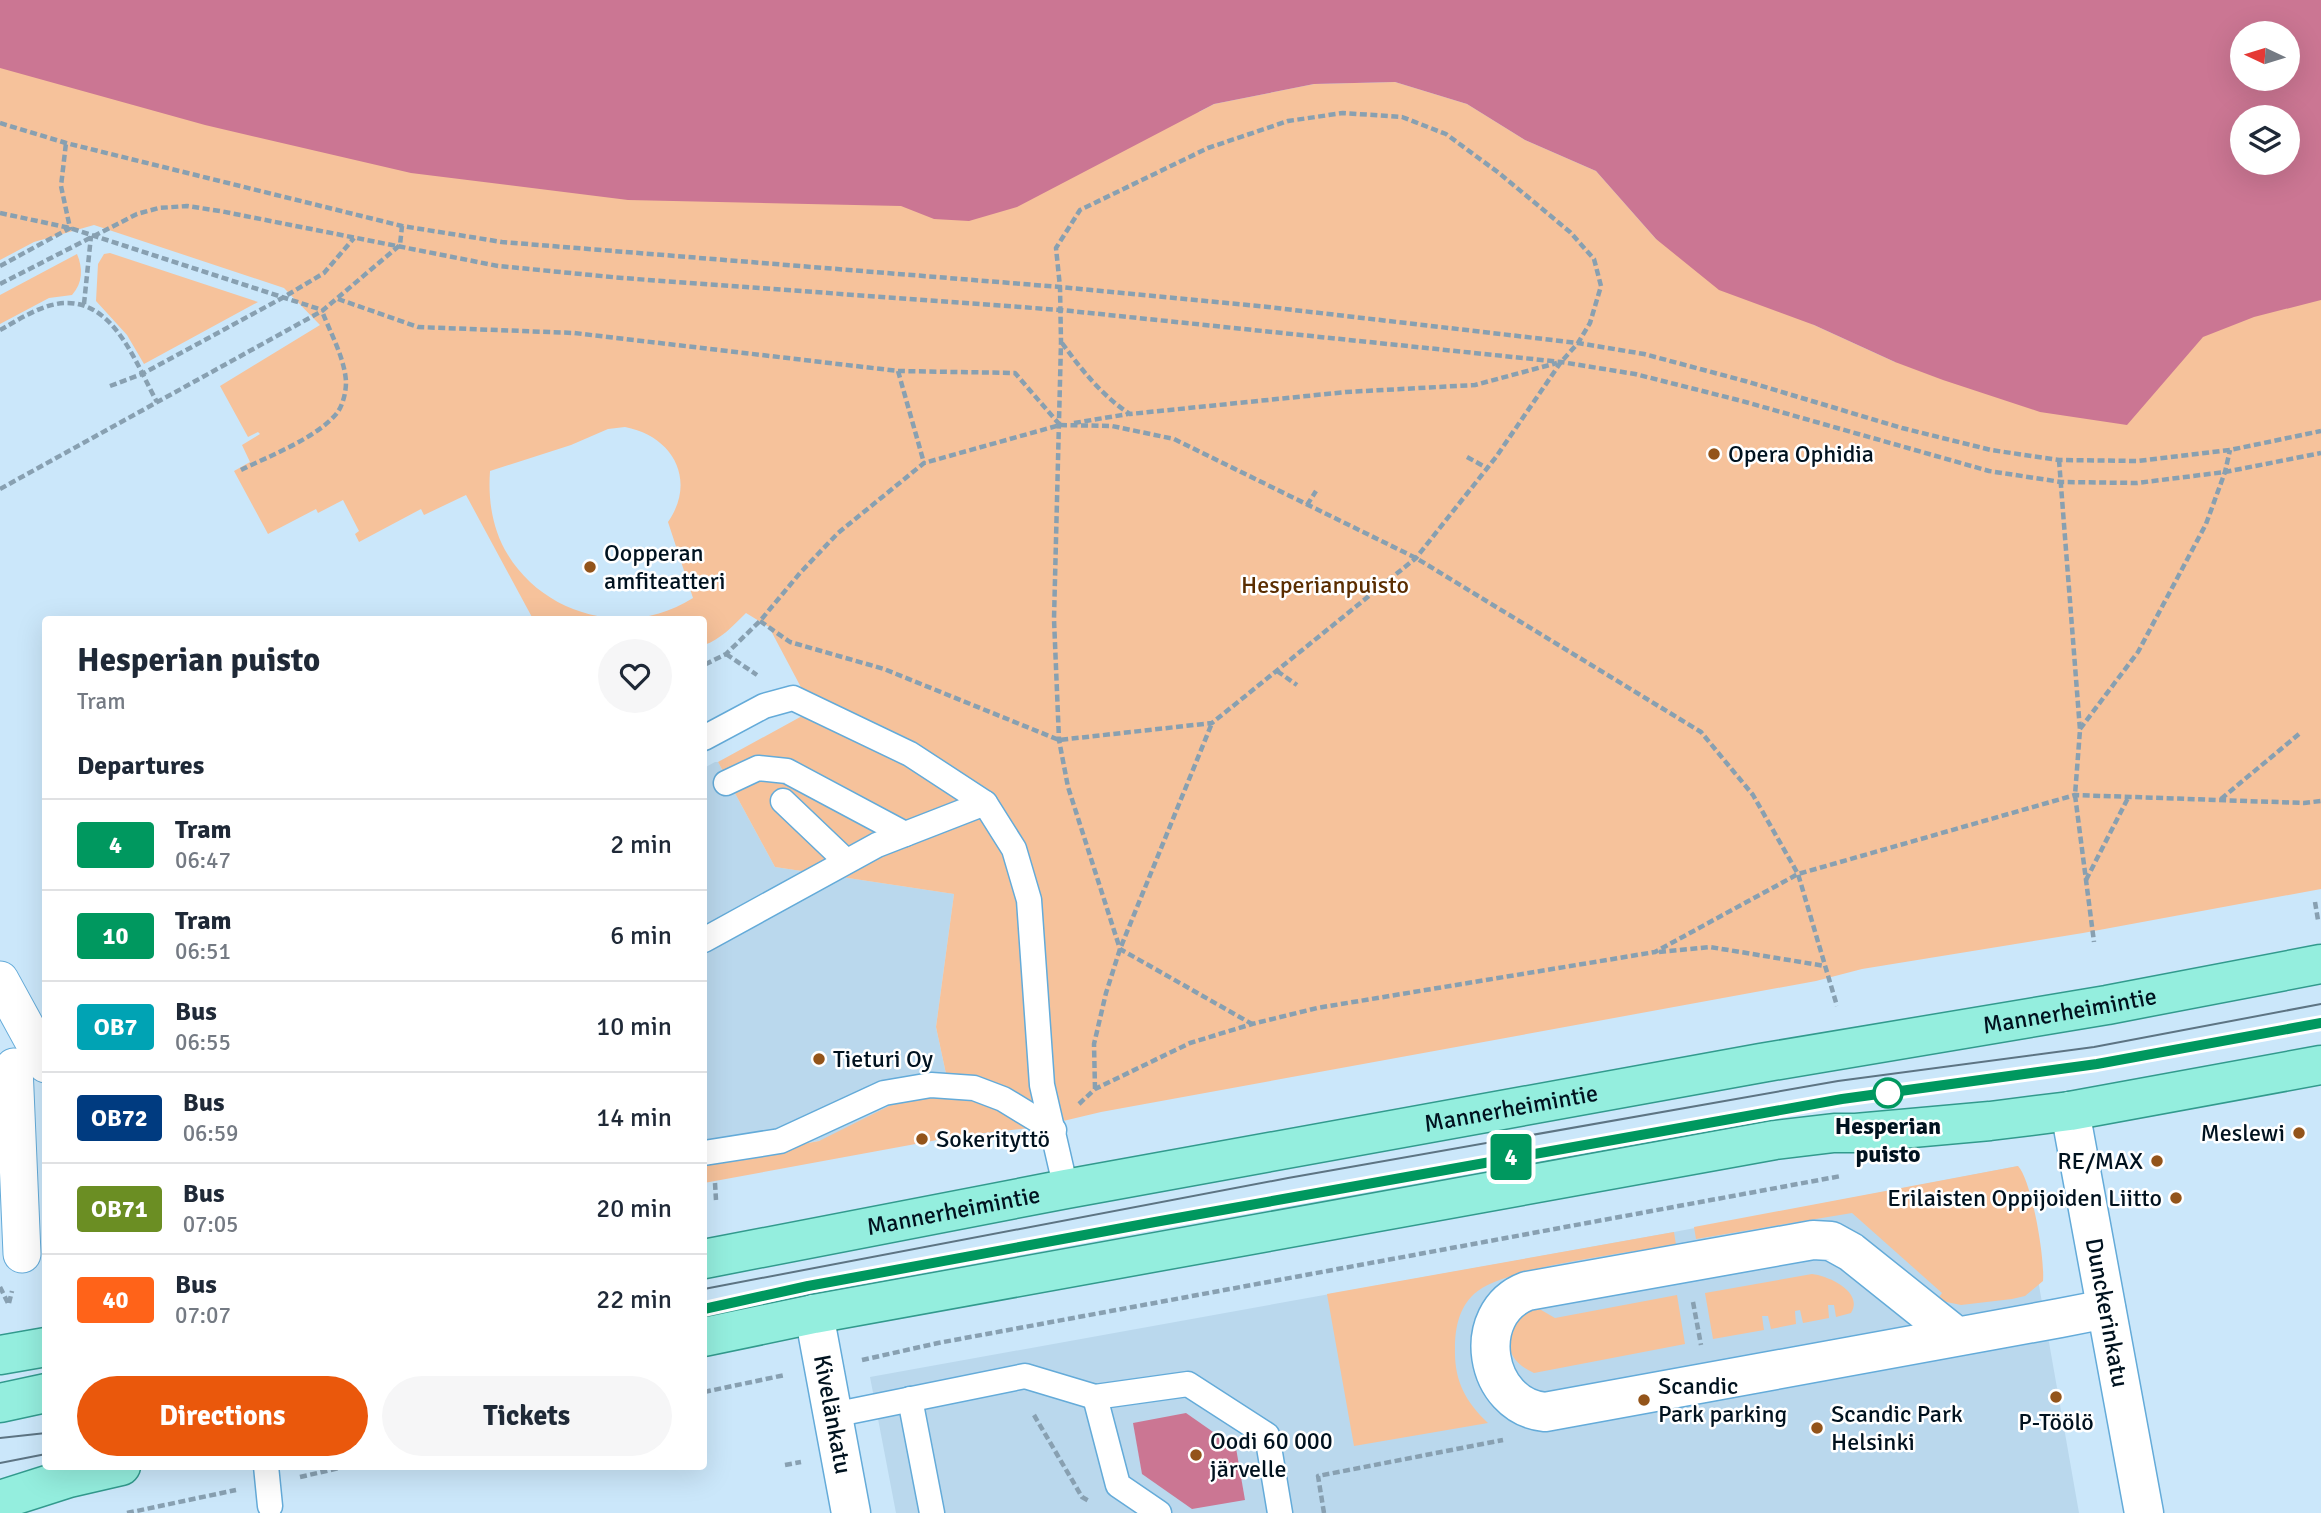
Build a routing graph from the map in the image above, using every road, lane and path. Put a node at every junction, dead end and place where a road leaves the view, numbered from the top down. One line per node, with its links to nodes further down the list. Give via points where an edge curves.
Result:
1 (0, 123): 2 (path)
2 (66, 143): 4 (path); 5 (path, via 61,187)
3 (0, 213): 5 (path)
4 (402, 226): 8 (path); 11 (path, via 502,242)
5 (70, 228): 6 (path); 9 (path)
6 (91, 236): 7 (path, via 137,214 187,206); 10 (path); 12 (path); 14 (path)
7 (354, 239): 8 (path); 12 (path, via 324,273)
8 (400, 245): 13 (path); 15 (path, via 512,268)
9 (0, 266)
10 (0, 284)
11 (1060, 287): 15 (path); 19 (path); 19 (path, via 1056,248 1080,210 1208,148 1288,121 1343,113 1402,117 1446,134 1499,173 1570,232 1594,259 1601,286 1590,323)
12 (284, 297): 16 (path); 22 (path)
13 (338, 299): 16 (path); 21 (path, via 418,327 574,333)
14 (84, 304): 17 (path, via 36,310); 22 (path, via 116,331)
15 (1061, 310): 18 (path); 20 (path)
16 (322, 311): 24 (path); 34 (path, via 346,382 341,407 309,436)
17 (0, 330)
18 (1061, 342): 25 (path, via 1087,376); 26 (path)
19 (1578, 343): 20 (path); 31 (path, via 1644,354 1991,450)
20 (1561, 362): 25 (path, via 1475,385 1346,392); 33 (path); 36 (path, via 1635,374 1742,401 1989,471)
21 (898, 371): 26 (path, via 1015,373); 32 (path)
22 (142, 374): 23 (path); 24 (path)
23 (110, 386)
24 (157, 402): 37 (path)
25 (1130, 414): 26 (path)
26 (1060, 425): 32 (path); 39 (path, via 1112,426 1174,439); 49 (path, via 1054,619)
27 (2321, 431): 28 (path)
28 (2230, 450): 31 (path, via 2138,461); 35 (path)
29 (2321, 453): 35 (path)
30 (1467, 457): 33 (path)
31 (2059, 460): 36 (path)
32 (924, 463): 41 (path, via 838,533)
33 (1487, 468): 40 (path)
34 (241, 470)
35 (2225, 472): 36 (path, via 2137,483); 46 (path, via 2206,524 2138,652)
36 (2061, 482): 46 (path)
37 (0, 489)
38 (1315, 491): 39 (path)
39 (1307, 505): 40 (path)
40 (1416, 558): 43 (path); 59 (path, via 1701,732 1753,795)
41 (760, 621): 42 (path, via 726,654); 49 (path, via 790,642 884,669)
42 (707, 664)
43 (1277, 671): 44 (path); 45 (path)
44 (1297, 685)
45 (1212, 723): 49 (path); 65 (path)
46 (2080, 730): 51 (path)
47 (2300, 734): 53 (path)
48 (707, 736): 56 (lane, via 764,706 793,698 910,754)
49 (1059, 740): 65 (path, via 1068,787)
50 (726, 783): 57 (lane, via 758,768 787,771)
51 (2075, 795): 52 (path); 59 (path); 60 (path)
52 (2128, 798): 53 (path); 60 (path)
53 (2220, 799): 55 (path)
54 (783, 801): 58 (lane)
55 (2321, 801)
56 (985, 803): 57 (lane); 76 (lane, via 1014,849 1029,900 1042,1085)
57 (905, 834): 58 (lane)
58 (846, 861): 63 (lane)
59 (1798, 874): 66 (path); 68 (path)
60 (2085, 880): 64 (path)
61 (2315, 902): 62 (path)
62 (2318, 920)
63 (707, 938)
64 (2094, 942)
65 (1120, 948): 71 (path); 74 (path, via 1094,1044)
66 (1655, 952): 68 (path, via 1710,947); 71 (path, via 1317,1008)
67 (2321, 964): 80 (main road, Mannerheimintie)
68 (1825, 966): 70 (path)
69 (0, 980): 72 (street)
70 (1837, 1006)
71 (1252, 1024): 74 (path, via 1190,1043)
72 (29, 1062): 77 (street)
73 (2321, 1065): 75 (main road)
74 (1095, 1089): 76 (path)
75 (2070, 1111): 86 (street, Dunckerinkatu); 87 (main road, via 1775,1140)
76 (1054, 1130): 78 (lane, via 1003,1099 974,1088 931,1085 884,1093 780,1141); 80 (lane)
77 (21, 1153): 81 (street)
78 (707, 1153)
79 (1852, 1174): 92 (path)
80 (1066, 1189): 82 (main road, Mannerheimintie)
81 (22, 1254)
82 (707, 1258)
83 (1686, 1264): 89 (street, via 1813,1240 1831,1241); 94 (path); 94 (street, via 1514,1296 1504,1304 1493,1327 1491,1357 1506,1391 1534,1411)
84 (0, 1287): 85 (path)
85 (9, 1303)
86 (2106, 1309): 89 (street); 113 (street, Dunckerinkatu)
87 (814, 1314): 88 (main road); 101 (street, Kivelänkatu)
88 (707, 1336)
89 (1956, 1336): 94 (street)
90 (42, 1348): 91 (main road)
91 (0, 1355)
92 (851, 1362)
93 (790, 1374): 95 (path)
94 (1708, 1381)
95 (707, 1391)
96 (42, 1394): 99 (main road)
97 (1095, 1396): 98 (lane, via 1026,1376); 111 (lane, via 1118,1485); 112 (lane, via 1188,1384 1267,1435)
98 (910, 1399): 101 (lane); 110 (lane)
99 (0, 1403)
100 (1028, 1403): 108 (path, via 1082,1497)
101 (833, 1415): 109 (street, Kivelänkatu)
102 (2056, 1419): 103 (path, via 2057,1424)
103 (2078, 1421)
104 (105, 1470): 106 (main road)
105 (266, 1470): 107 (lane)
106 (0, 1500)
107 (270, 1506)
108 (1099, 1508)
109 (851, 1513)
110 (932, 1513)
111 (1160, 1513)
112 (1280, 1513)
113 (2144, 1513)

